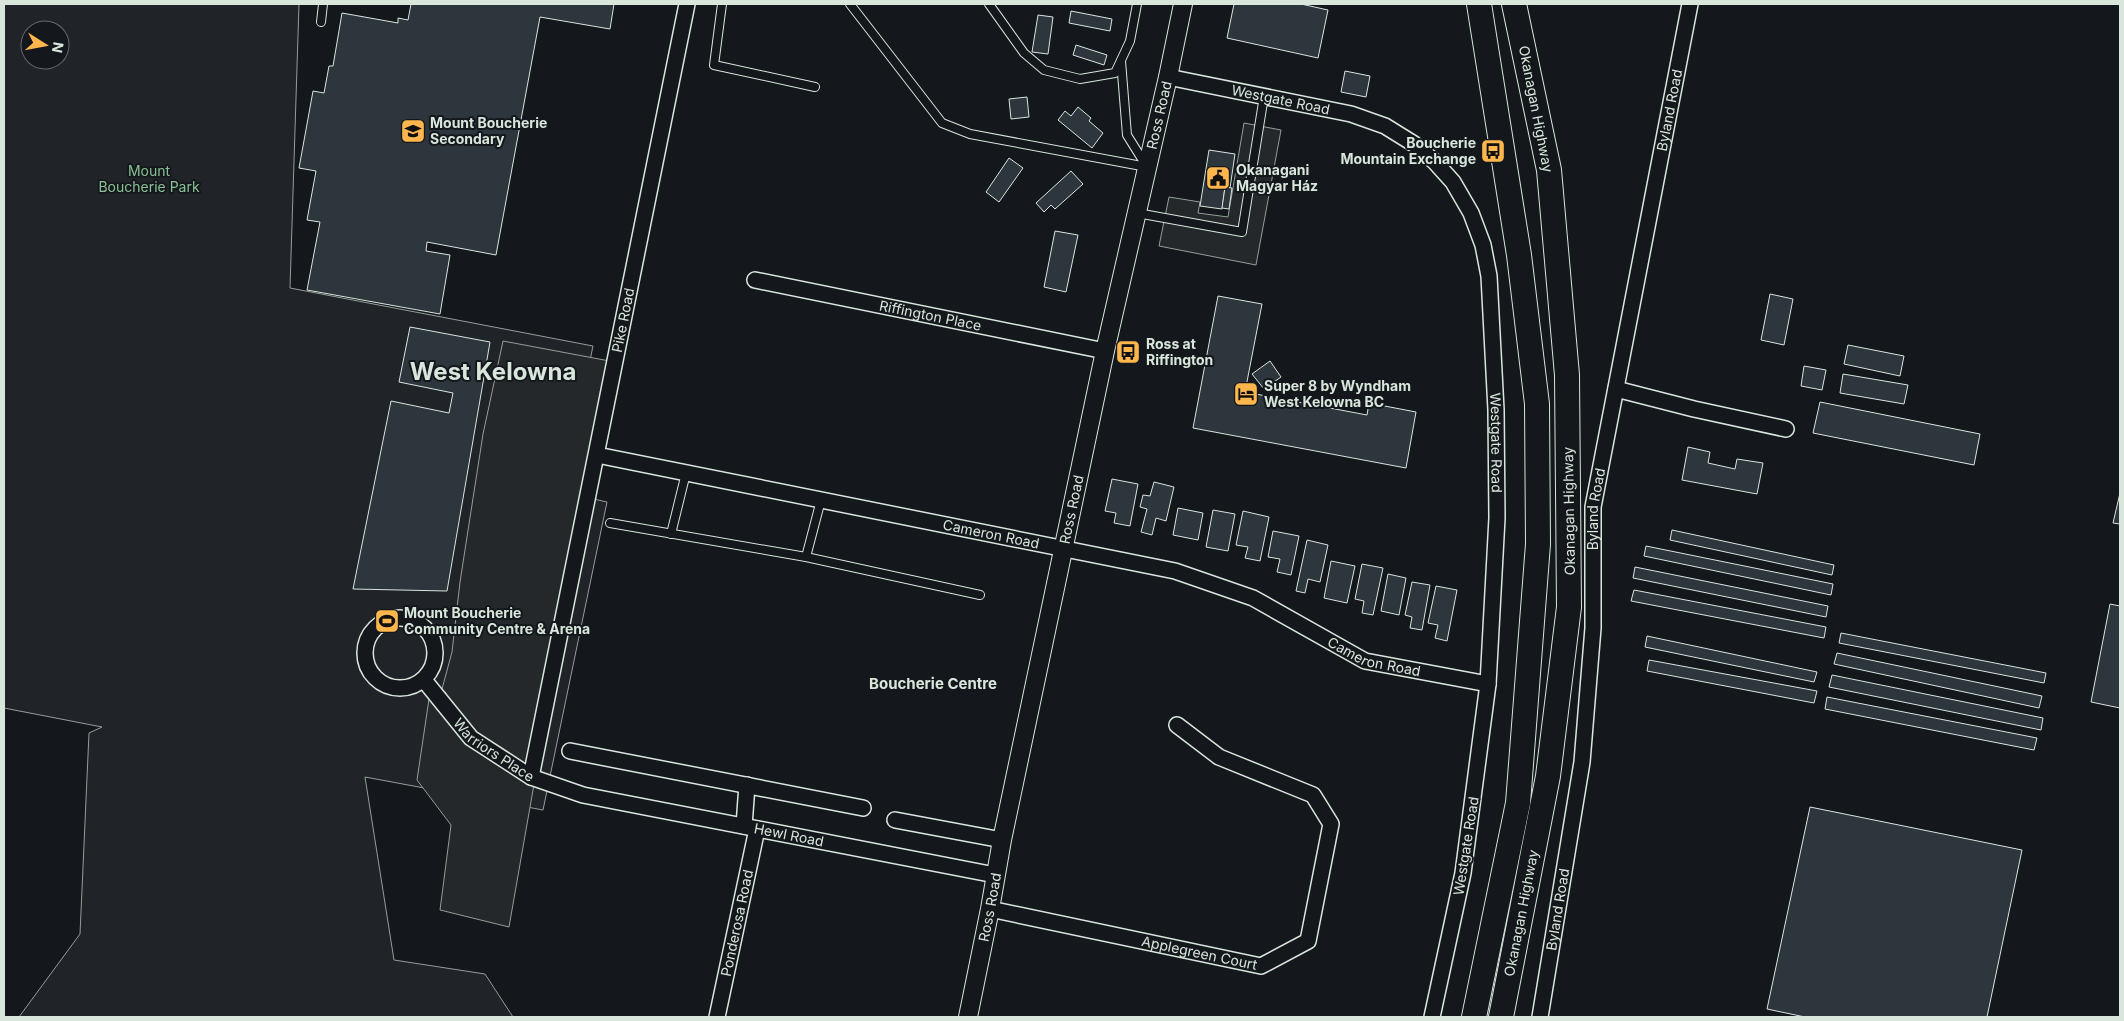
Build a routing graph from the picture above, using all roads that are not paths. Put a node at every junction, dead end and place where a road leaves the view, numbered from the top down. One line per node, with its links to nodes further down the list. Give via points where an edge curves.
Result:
1 (323, 4): 11 (lane)
2 (687, 4): 22 (street, Pike Road)
3 (722, 4): 14 (lane, via 714,64)
4 (850, 4): 16 (lane, via 942,123 970,134)
5 (989, 4): 12 (lane, via 1024,53 1044,70 1080,79 1115,73)
6 (1137, 4): 12 (lane, via 1130,41)
7 (1183, 4): 13 (street, Ross Road)
8 (1479, 4): 46 (highway, Okanagan Highway, via 1519,254 1537,404 1538,544 1518,803)
9 (1514, 4): 47 (highway, Okanagan Highway, via 1549,170 1567,376 1570,607 1548,776)
10 (1690, 4): 20 (street, Byland Road)
11 (321, 22)
12 (1121, 61): 16 (lane, via 1127,135)
13 (1168, 76): 15 (street, Westgate Road); 16 (street, Ross Road)
14 (815, 87)
15 (1264, 96): 17 (lane, via 1242,232); 31 (street, Westgate Road, via 1351,114 1385,126 1414,144 1453,182 1471,213 1483,244 1489,276 1496,410 1497,518)
16 (1147, 167): 17 (street, Ross Road)
17 (1137, 213): 19 (street, Ross Road)
18 (756, 280): 19 (street, Riffington Place)
19 (1105, 351): 27 (street, Ross Road)
20 (1616, 389): 21 (street); 48 (street, Byland Road, via 1593,507 1593,628 1582,762)
21 (1786, 429)
22 (597, 455): 23 (street, Cameron Road); 34 (street, Pike Road)
23 (686, 473): 24 (street, Cameron Road); 26 (lane)
24 (820, 500): 27 (street, Cameron Road); 28 (lane)
25 (610, 523): 26 (lane)
26 (671, 534): 28 (lane)
27 (1064, 548): 31 (street, Cameron Road, via 1175,571 1253,598 1364,661); 40 (street, Ross Road)
28 (806, 557): 29 (lane)
29 (980, 595)
30 (424, 680): 30 (street, via 435,658 430,635 422,626 406,619 388,620 378,626 365,646 366,662 374,677 393,688 417,685); 34 (street, Warriors Place, via 471,738)
31 (1488, 684): 45 (street, Westgate Road, via 1463,873)
32 (1177, 725): 42 (street, Applegreen Court, via 1219,756 1313,795 1331,824 1308,941 1261,966)
33 (570, 751): 35 (street)
34 (531, 777): 36 (street, Warriors Place)
35 (747, 785): 37 (street); 39 (street, Ponderosa Road)
36 (583, 795): 39 (street, Hewl Road)
37 (863, 808)
38 (895, 820): 40 (street)
39 (751, 827): 41 (street, Hewl Road); 43 (street, Ponderosa Road)
40 (1002, 840): 41 (street, Ross Road)
41 (995, 875): 42 (street, Ross Road)
42 (990, 909): 44 (street, Ross Road)
43 (717, 1017)
44 (968, 1017)
45 (1432, 1017)
46 (1474, 1017)
47 (1501, 1017)
48 (1540, 1017)

